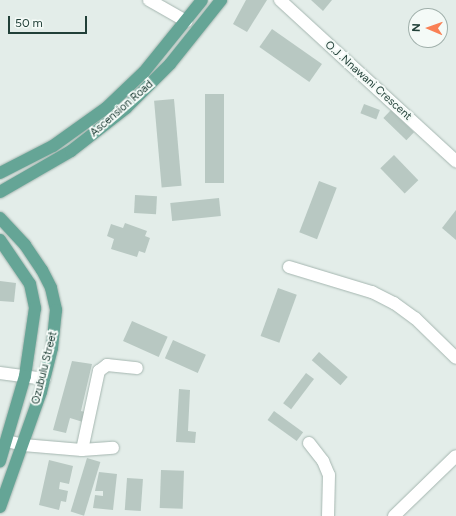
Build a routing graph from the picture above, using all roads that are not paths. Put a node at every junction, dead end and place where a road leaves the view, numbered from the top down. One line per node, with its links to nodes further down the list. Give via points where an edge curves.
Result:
1 (149, 0): 5 (street)
2 (202, 0): 5 (main road, Ascension Road)
3 (221, 0): 8 (main road, Ascension Road, via 170,64 126,108 72,151)
4 (280, 0): 6 (street, O.J .Nnawani Crescent)
5 (186, 21): 7 (main road, Ascension Road, via 144,72 106,108 53,146)
6 (456, 161)
7 (0, 173)
8 (0, 192)
9 (0, 218): 16 (main road, Ozubulu Street, via 25,245 51,288 56,310 55,331)
10 (0, 240): 15 (main road, Ozubulu Street, via 30,284 34,299)
11 (289, 267): 12 (street, via 372,292 394,303 415,318)
12 (456, 358)
13 (137, 368): 21 (street, via 107,365 99,371)
14 (0, 373): 15 (street)
15 (25, 376): 16 (street); 17 (main road, Ozubulu Street)
16 (45, 379): 19 (main road, Ozubulu Street)
17 (6, 441): 19 (street); 23 (main road, Ozubulu Street)
18 (309, 443): 25 (street, via 323,461 329,475)
19 (23, 445): 21 (street); 24 (main road, Ozubulu Street)
20 (114, 448): 21 (street)
21 (82, 450)
22 (456, 456): 26 (street)
23 (0, 461)
24 (0, 507)
25 (328, 516)
26 (394, 516)

